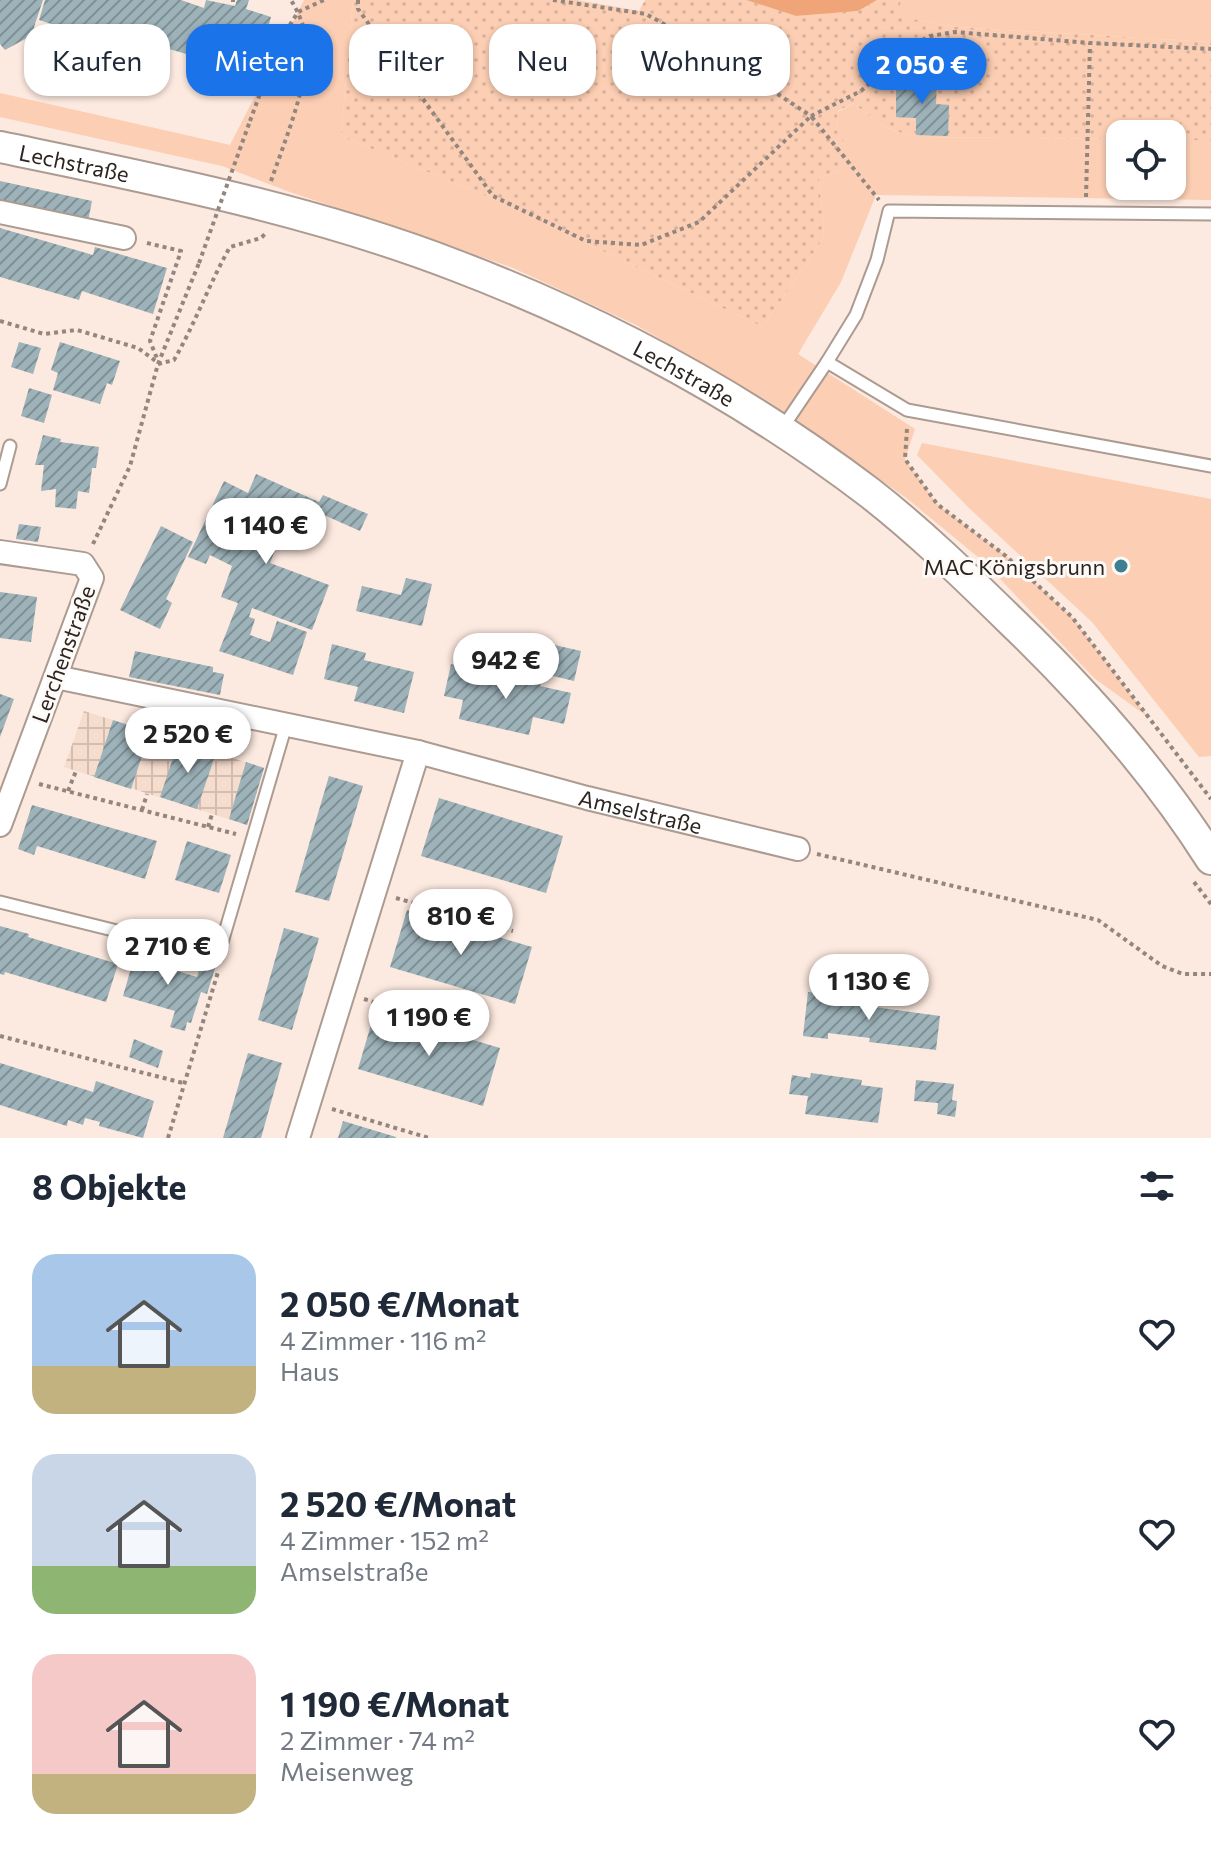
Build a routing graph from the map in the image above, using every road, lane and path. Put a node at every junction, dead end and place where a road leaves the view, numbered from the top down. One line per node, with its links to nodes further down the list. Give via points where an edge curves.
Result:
1 (291, 0): 5 (path)
2 (324, 0): 5 (path)
3 (358, 0): 8 (path, via 358,9 493,196 586,241 641,245 699,222)
4 (553, 0): 8 (path, via 646,14)
5 (298, 12): 12 (path, via 307,46 298,104); 21 (path, bridge, via 278,44)
6 (1090, 43): 7 (path); 8 (path, via 955,32 930,36 911,46 861,91); 15 (path)
7 (1211, 49)
8 (811, 116): 13 (path)
9 (0, 147): 23 (main road, Lechstraße, via 281,210 454,264 580,317)
10 (226, 172): 11 (path)
11 (241, 176)
12 (270, 183)
13 (889, 211): 15 (lane); 20 (lane, via 856,315)
14 (0, 212): 18 (street)
15 (1085, 213): 16 (lane)
16 (1211, 214)
17 (268, 230): 21 (path, via 261,238 230,247 174,360)
18 (124, 238): 21 (path, via 181,251 150,341)
19 (0, 321): 21 (path, via 44,334 77,330 138,348)
20 (827, 362): 22 (lane); 23 (lane)
21 (158, 364): 28 (path, via 130,466)
22 (907, 410): 25 (lane); 36 (path, via 905,459 937,504 1006,556 1072,617)
23 (780, 431): 43 (main road, Lechstraße, via 931,543 1065,674 1147,769)
24 (10, 446): 26 (lane)
25 (1211, 466)
26 (0, 484)
27 (0, 552): 28 (street, Lerchenstraße)
28 (83, 564): 29 (street, Lerchenstraße, via 92,578)
29 (56, 677): 30 (street, Amselstraße); 33 (street, Lerchenstraße)
30 (286, 725): 31 (street, Amselstraße); 41 (lane)
31 (418, 752): 42 (street, Amselstraße); 44 (street)
32 (76, 771): 34 (path)
33 (16, 778): 34 (path); 39 (street, Lerchenstraße)
34 (68, 791): 37 (path)
35 (147, 794): 37 (path)
36 (1211, 799)
37 (142, 810): 40 (path)
38 (212, 814): 40 (path)
39 (0, 825)
40 (208, 827): 41 (path)
41 (254, 839): 48 (lane)
42 (798, 849): 49 (path, via 1098,920 1162,966 1183,974)
43 (1200, 867): 46 (path)
44 (375, 892): 47 (path); 50 (street)
45 (0, 902): 48 (lane)
46 (1211, 904)
47 (513, 931)
48 (218, 956): 53 (path, via 221,962)
49 (1211, 974)
50 (344, 993): 51 (path); 54 (street)
51 (480, 1034)
52 (0, 1036): 53 (path)
53 (183, 1083): 55 (path)
54 (310, 1102): 56 (street); 57 (path)
55 (168, 1138)
56 (298, 1138)
57 (429, 1138)

